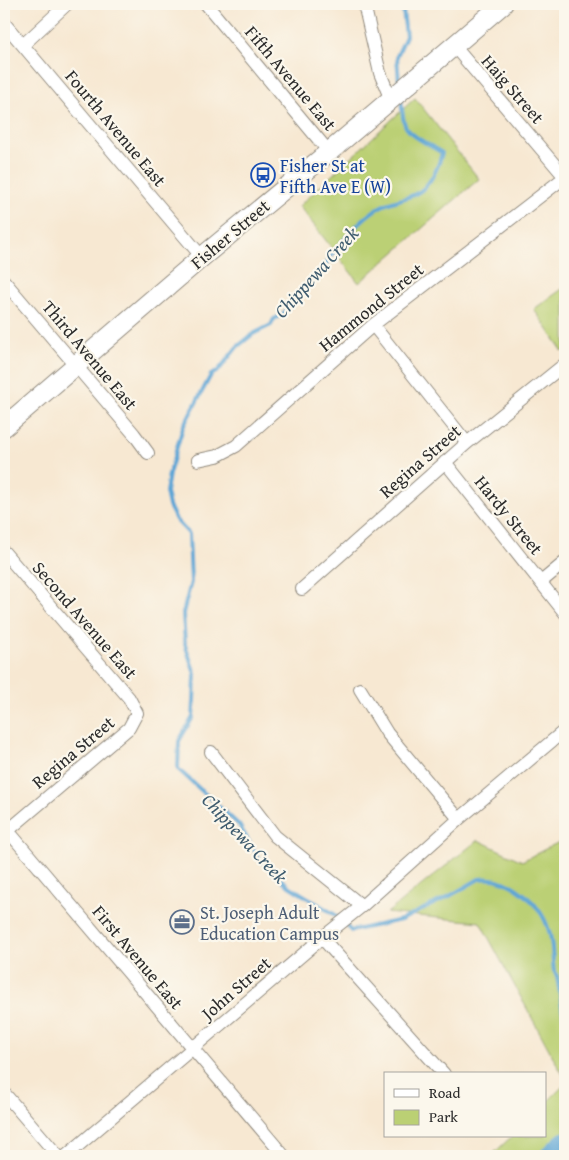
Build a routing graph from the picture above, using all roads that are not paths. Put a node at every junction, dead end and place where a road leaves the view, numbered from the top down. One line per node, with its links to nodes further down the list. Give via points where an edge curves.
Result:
1 (67, 4): 6 (street)
2 (206, 4): 9 (street, Fifth Avenue East)
3 (364, 4): 8 (street, via 380,73)
4 (503, 4): 7 (main road, Fisher Street)
5 (4, 23): 6 (street, Fourth Avenue East)
6 (23, 45): 11 (street, Fourth Avenue East)
7 (454, 46): 8 (main road, Fisher Street); 10 (street, Haig Street)
8 (394, 97): 9 (main road, Fisher Street)
9 (329, 152): 11 (main road, Fisher Street)
10 (565, 177): 13 (street, Hammond Street)
11 (202, 257): 15 (main road, Fisher Street)
12 (4, 281): 15 (street, Third Avenue East)
13 (373, 325): 17 (street); 19 (street, Hammond Street, via 236,446 217,456)
14 (565, 364): 17 (street, Regina Street)
15 (76, 366): 16 (main road, Fisher Street); 18 (street, Third Avenue East)
16 (4, 427)
17 (467, 443): 20 (street, Regina Street)
18 (148, 453)
19 (198, 460)
20 (445, 462): 23 (street, Hardy Street); 24 (street, Regina Street)
21 (4, 552): 27 (street, Second Avenue East, via 129,698)
22 (565, 562): 23 (street)
23 (541, 582): 25 (street, Hardy Street)
24 (302, 589)
25 (565, 613)
26 (360, 689): 30 (street, via 387,733)
27 (137, 713): 31 (street, Regina Street, via 129,728)
28 (565, 730): 30 (street, John Street)
29 (211, 752): 32 (street, via 275,836)
30 (459, 819): 32 (street, John Street)
31 (5, 830): 34 (street, First Avenue East)
32 (362, 906): 33 (street, John Street)
33 (324, 936): 34 (street, John Street); 35 (street)
34 (192, 1049): 38 (street, John Street); 39 (street, First Avenue East)
35 (442, 1072)
36 (4, 1093): 37 (street)
37 (58, 1156)
38 (66, 1156)
39 (284, 1156)

